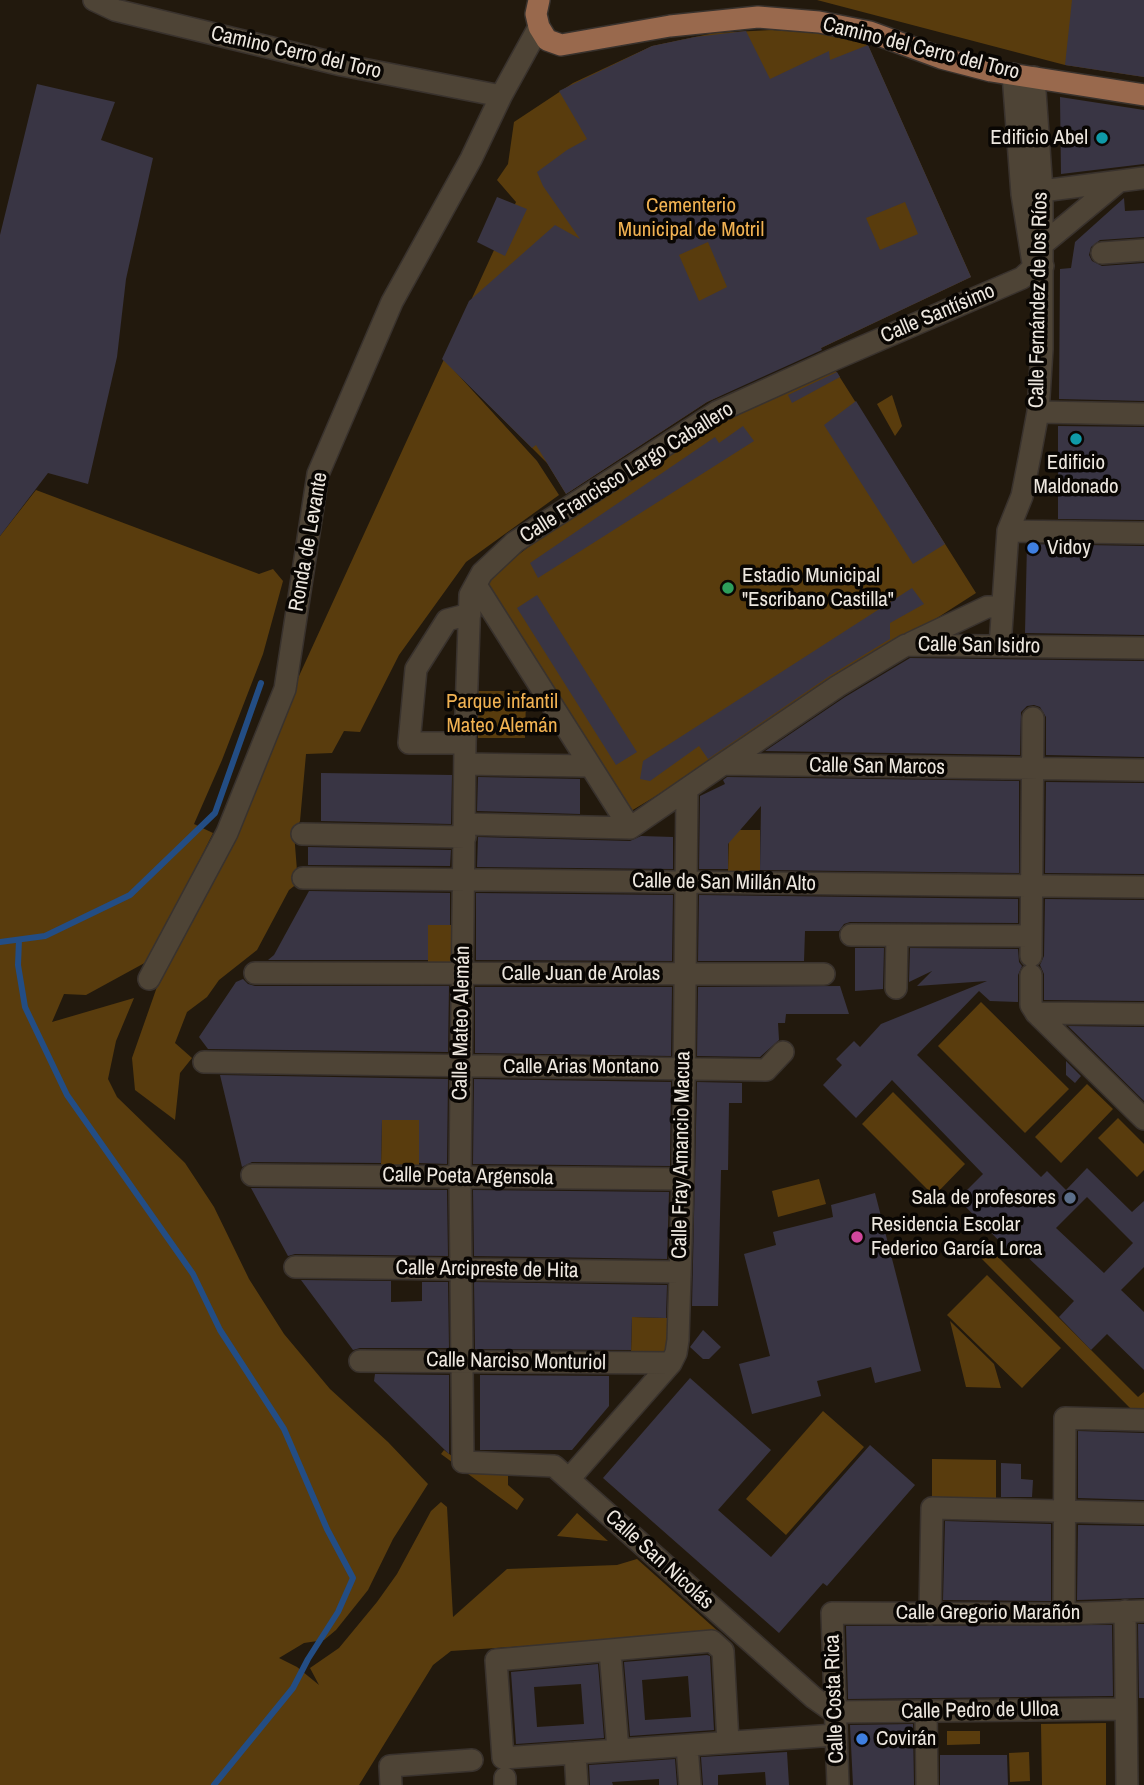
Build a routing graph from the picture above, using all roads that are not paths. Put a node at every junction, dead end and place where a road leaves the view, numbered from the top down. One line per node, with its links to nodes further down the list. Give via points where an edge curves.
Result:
1 (94, 0): 6 (street, Camino Cerro del Toro, via 115,10 328,62)
2 (539, 0): 3 (main road, Ronda de Levante)
3 (539, 27): 4 (main road, Camino del Cerro del Toro, via 547,40 561,45 758,17 819,22 870,32 941,58); 6 (street, Ronda de Levante)
4 (1023, 76): 5 (main road, Camino del Cerro del Toro); 9 (street, Calle Fernández de los Ríos); 13 (street, Calle Fernández de los Ríos, via 1022,194)
5 (1144, 94)
6 (501, 96): 47 (street, Ronda de Levante, via 392,302 318,474 285,689 227,833)
7 (1144, 178): 8 (street)
8 (1118, 182): 9 (street); 10 (street)
9 (1042, 191): 10 (street, Calle Fernández de los Ríos)
10 (1043, 244): 13 (street, Calle Fernández de los Ríos)
11 (1144, 250): 12 (street)
12 (1102, 253)
13 (1038, 267): 14 (street, Calle Santísimo); 15 (street, Calle Fernández de los Ríos, via 1042,349)
14 (830, 361): 19 (street, Calle Francisco Largo Caballero, via 717,412 515,542 482,573)
15 (1038, 412): 16 (street); 17 (street, Calle Fernández de los Ríos, via 1022,496)
16 (1144, 414)
17 (1008, 531): 18 (street); 20 (street, Calle Fernández de los Ríos)
18 (1144, 533)
19 (476, 585): 21 (street, Calle Mateo Alemán, via 470,596); 28 (street)
20 (1002, 607): 22 (street, via 987,607); 23 (street, Calle Fernández de los Ríos)
21 (470, 614): 26 (street, Calle Mateo Alemán); 26 (street, via 447,620 416,669 409,743)
22 (906, 645): 23 (street, Calle San Isidro); 27 (street, Calle San Isidro)
23 (1000, 646): 24 (street, Calle San Isidro)
24 (1144, 648)
25 (1033, 718): 29 (street)
26 (465, 754): 28 (street); 33 (street, Calle Mateo Alemán)
27 (723, 764): 29 (street, Calle San Marcos); 31 (street)
28 (589, 766): 32 (street)
29 (1033, 769): 30 (street, Calle San Marcos); 38 (street)
30 (1144, 770)
31 (687, 791): 32 (street); 37 (street, Calle Fray Amancio Macua)
32 (630, 828): 33 (street)
33 (465, 830): 34 (street); 36 (street, Calle Mateo Alemán)
34 (302, 834)
35 (303, 878): 36 (street, Calle de San Millán Alto)
36 (464, 880): 37 (street, Calle de San Millán Alto); 44 (street, Calle Mateo Alemán)
37 (686, 883): 38 (street, Calle de San Millán Alto); 46 (street, Calle Fray Amancio Macua)
38 (1032, 886): 39 (street, Calle de San Millán Alto); 42 (street)
39 (1144, 887)
40 (851, 935): 41 (street)
41 (897, 936): 42 (street); 48 (street)
42 (1031, 956): 49 (street, via 1031,1005)
43 (255, 973): 44 (street, Calle Juan de Arolas)
44 (463, 973): 46 (street, Calle Juan de Arolas); 53 (street, Calle Mateo Alemán)
45 (824, 974): 46 (street, Calle Juan de Arolas)
46 (685, 975): 54 (street, Calle Fray Amancio Macua)
47 (149, 979)
48 (896, 988)
49 (1036, 1013): 50 (street); 55 (street)
50 (1144, 1014)
51 (783, 1052): 54 (street, Calle Arias Montano, via 766,1070)
52 (204, 1062): 53 (street, Calle Arias Montano)
53 (462, 1066): 54 (street, Calle Arias Montano); 57 (street, Calle Mateo Alemán)
54 (684, 1068): 58 (street, Calle Fray Amancio Macua)
55 (1144, 1119)
56 (252, 1175): 57 (street, Calle Poeta Argensola)
57 (460, 1177): 58 (street, Calle Poeta Argensola); 60 (street, Calle Mateo Alemán)
58 (683, 1179): 61 (street, Calle Fray Amancio Macua)
59 (295, 1268): 60 (street, Calle Arcipreste de Hita)
60 (460, 1269): 61 (street, Calle Arcipreste de Hita); 63 (street, Calle Mateo Alemán)
61 (679, 1272): 64 (street, Calle Fray Amancio Macua, via 678,1340)
62 (360, 1361): 63 (street, Calle Narciso Monturiol)
63 (461, 1362): 64 (street, Calle Narciso Monturiol); 66 (street, Calle Mateo Alemán)
64 (671, 1363): 67 (street, Calle Fray Amancio Macua)
65 (1144, 1420): 68 (street, via 1065,1418)
66 (463, 1462): 67 (street, Calle San Nicolás, via 554,1466)
67 (569, 1479): 76 (street, Calle San Nicolás)
68 (1064, 1512): 69 (street); 72 (street, via 932,1508); 73 (street)
69 (1144, 1513)
70 (1134, 1611): 73 (street, Calle Gregorio Marañón); 75 (street)
71 (832, 1614): 72 (street, Calle Gregorio Marañón); 76 (street, Calle Costa Rica)
72 (930, 1614): 73 (street, Calle Gregorio Marañón)
73 (1064, 1614)
74 (610, 1651): 80 (street, via 712,1641 723,1651); 82 (street); 85 (street, via 496,1660)
75 (1126, 1709): 77 (street, Calle Pedro de Ulloa); 78 (street)
76 (834, 1712): 77 (street, Calle Pedro de Ulloa); 79 (street, Calle Costa Rica)
77 (926, 1712): 90 (street)
78 (1135, 1733): 91 (street)
79 (835, 1735): 80 (street); 89 (street, Calle Costa Rica)
80 (728, 1742): 81 (street)
81 (687, 1745): 82 (street); 88 (street)
82 (618, 1750): 83 (street)
83 (575, 1753): 85 (street); 87 (street)
84 (472, 1760): 86 (street, via 390,1766)
85 (504, 1774)
86 (391, 1785)
87 (577, 1785)
88 (690, 1785)
89 (838, 1785)
90 (928, 1785)
91 (1127, 1785)

